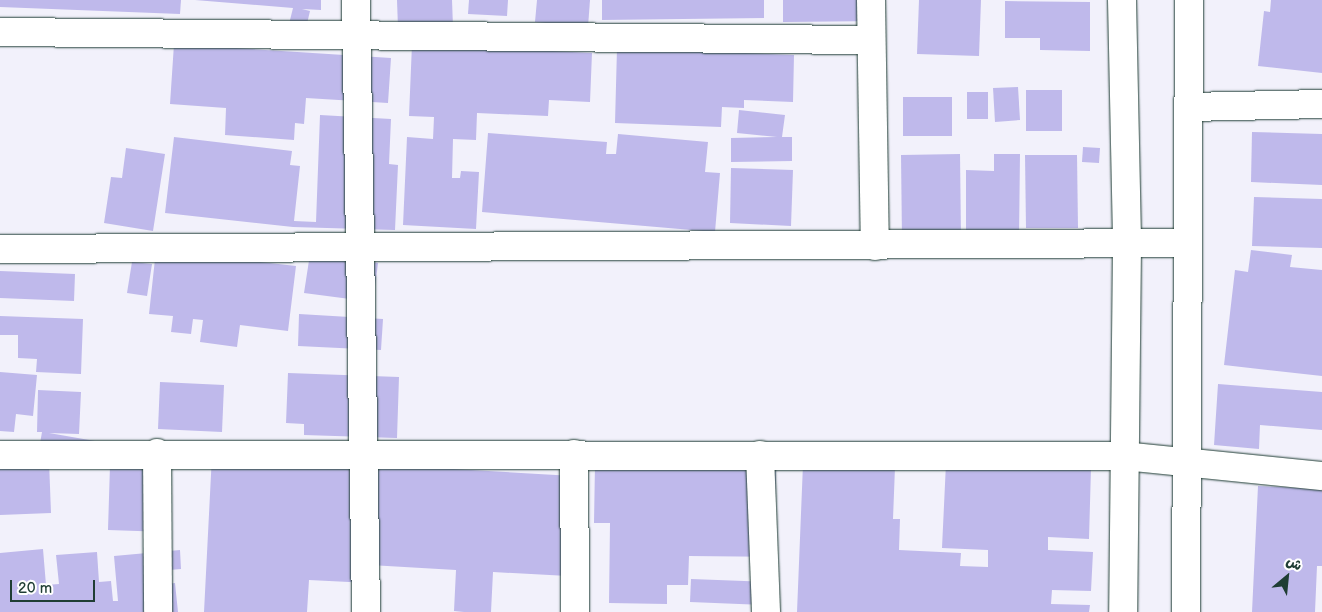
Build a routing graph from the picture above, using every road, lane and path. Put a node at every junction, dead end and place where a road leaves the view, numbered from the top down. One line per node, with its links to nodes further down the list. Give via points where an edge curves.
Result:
1 (356, 0): 6 (street)
2 (871, 0): 7 (street)
3 (1122, 0): 12 (street)
4 (1190, 0): 9 (street)
5 (0, 32): 6 (street)
6 (357, 39): 7 (street); 13 (street)
7 (870, 40): 11 (street)
8 (1322, 104): 9 (street)
9 (1189, 107): 10 (street)
10 (1188, 243): 12 (street); 21 (street)
11 (875, 246): 12 (street); 13 (street)
12 (1127, 246): 20 (street)
13 (359, 247): 14 (street); 19 (street)
14 (0, 249)
15 (156, 453): 17 (street); 19 (street); 23 (street)
16 (574, 454): 18 (street); 19 (street); 25 (street)
17 (0, 455)
18 (760, 455): 20 (street); 26 (street)
19 (364, 456): 24 (street)
20 (1124, 456): 21 (street); 27 (street)
21 (1190, 464): 22 (street); 28 (street)
22 (1322, 476)
23 (158, 612)
24 (366, 612)
25 (575, 612)
26 (766, 612)
27 (1123, 612)
28 (1186, 612)

